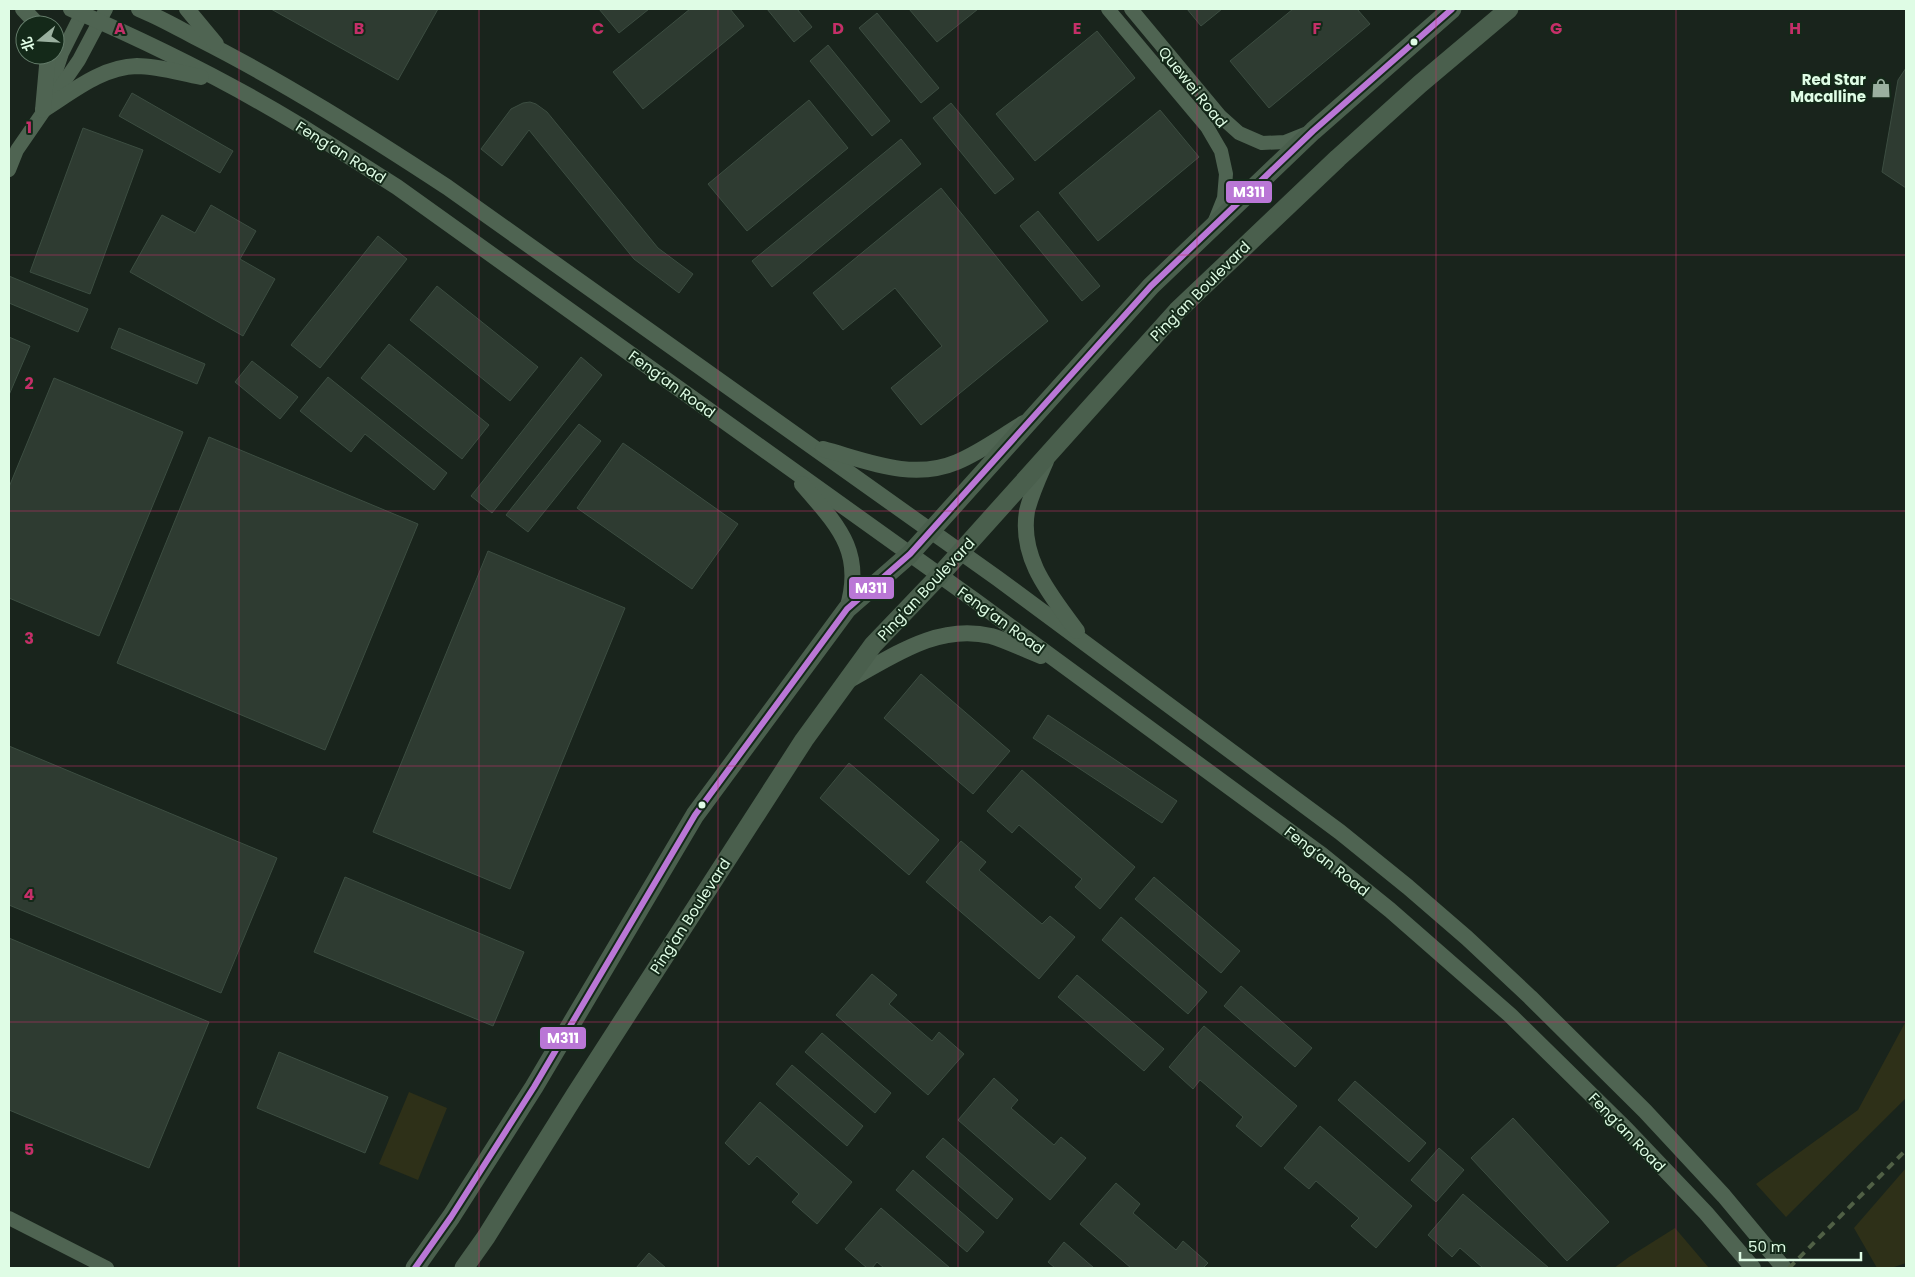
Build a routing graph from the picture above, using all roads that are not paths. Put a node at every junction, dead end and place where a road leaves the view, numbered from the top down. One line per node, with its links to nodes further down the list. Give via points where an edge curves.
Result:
1 (139, 9): 9 (street, Feng’an Road)
2 (188, 9): 9 (street)
3 (1108, 9): 15 (street, Quewei Road, via 1207,128 1222,151 1226,174 1224,198)
4 (1131, 9): 13 (street, Quewei Road, via 1220,116 1239,134 1262,143 1285,142)
5 (1452, 9): 13 (main road)
6 (1509, 9): 18 (main road, Ping'an Boulevard, via 1420,84 1256,234 1177,311)
7 (79, 10): 8 (street, Feng’an Road); 12 (street)
8 (102, 15): 11 (street, Feng’an Road, via 133,36); 12 (street, via 79,60)
9 (221, 50): 17 (street, Feng’an Road, via 365,134 447,187)
10 (47, 65): 12 (street)
11 (220, 81): 12 (street, via 150,67 125,67 100,75); 19 (street, Feng’an Road, via 299,125 397,187)
12 (43, 110): 14 (street, via 17,150)
13 (1313, 131): 15 (main road)
14 (9, 170)
15 (1213, 225): 16 (main road, via 1151,286)
16 (1034, 416): 17 (street, via 971,455 926,470 883,466); 20 (main road)
17 (810, 445): 20 (street, Feng’an Road)
18 (1050, 452): 21 (main road, Ping'an Boulevard); 25 (street, via 1030,499 1027,540 1040,580)
19 (786, 465): 22 (street, Feng’an Road); 24 (street, via 832,519 847,543 853,576)
20 (931, 531): 21 (street, Feng’an Road); 22 (main road)
21 (961, 552): 23 (main road, Ping'an Boulevard); 25 (street, Feng’an Road)
22 (910, 554): 23 (street, Feng’an Road); 24 (main road)
23 (940, 575): 26 (street, Feng’an Road); 27 (main road, Ping'an Boulevard, via 873,645)
24 (847, 608): 30 (main road, via 695,815 534,1087 451,1218)
25 (1085, 643): 33 (street, Feng’an Road, via 1340,832 1467,938 1646,1111)
26 (1066, 667): 27 (street, via 992,637 961,633 920,642); 32 (street, Feng’an Road, via 1322,855 1390,910 1510,1015 1627,1130)
27 (846, 682): 31 (main road, Ping'an Boulevard, via 794,754)
28 (9, 1218): 29 (street)
29 (107, 1268)
30 (415, 1268)
31 (464, 1268)
32 (1753, 1268)
33 (1784, 1268)

